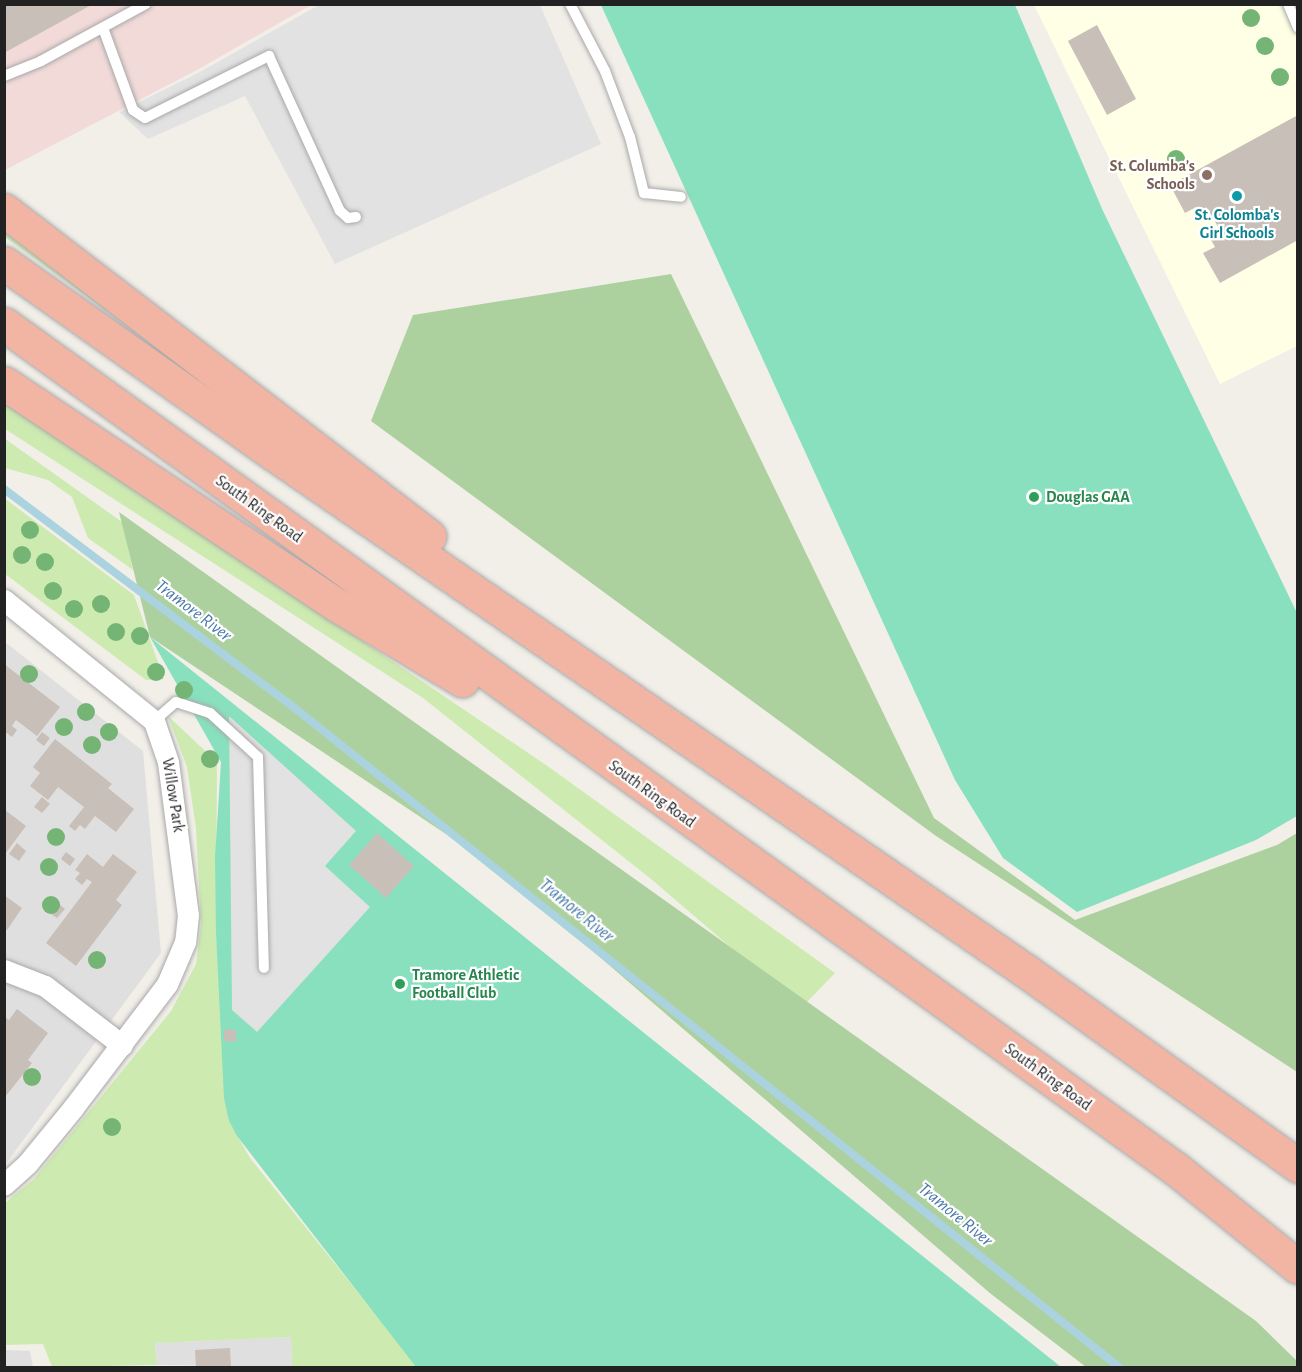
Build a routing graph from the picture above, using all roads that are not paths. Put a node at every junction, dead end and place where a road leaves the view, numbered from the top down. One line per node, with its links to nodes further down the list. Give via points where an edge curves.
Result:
1 (146, 4): 4 (lane)
2 (570, 4): 8 (lane, via 605,71 630,137 644,193)
3 (1288, 4): 6 (lane)
4 (132, 9): 5 (lane)
5 (103, 28): 7 (lane); 10 (lane, via 133,110 145,118 269,56 340,211 348,218)
6 (1298, 28)
7 (4, 76)
8 (681, 197)
9 (4, 210): 15 (highway, via 400,513)
10 (356, 217)
11 (4, 263): 15 (highway, via 274,454)
12 (4, 324): 17 (highway, South Ring Road)
13 (4, 383): 17 (highway, via 337,606)
14 (4, 600): 16 (street)
15 (615, 685): 21 (highway)
16 (154, 721): 18 (lane, via 176,702 210,713 258,757); 20 (street, Willow Park, via 168,762 188,915 185,942 166,984)
17 (641, 787): 23 (highway, South Ring Road, via 1176,1169)
18 (264, 968)
19 (4, 970): 20 (street, via 45,986)
20 (122, 1045): 22 (street, Willow Park, via 27,1164)
21 (1298, 1166)
22 (4, 1185)
23 (1298, 1267)

